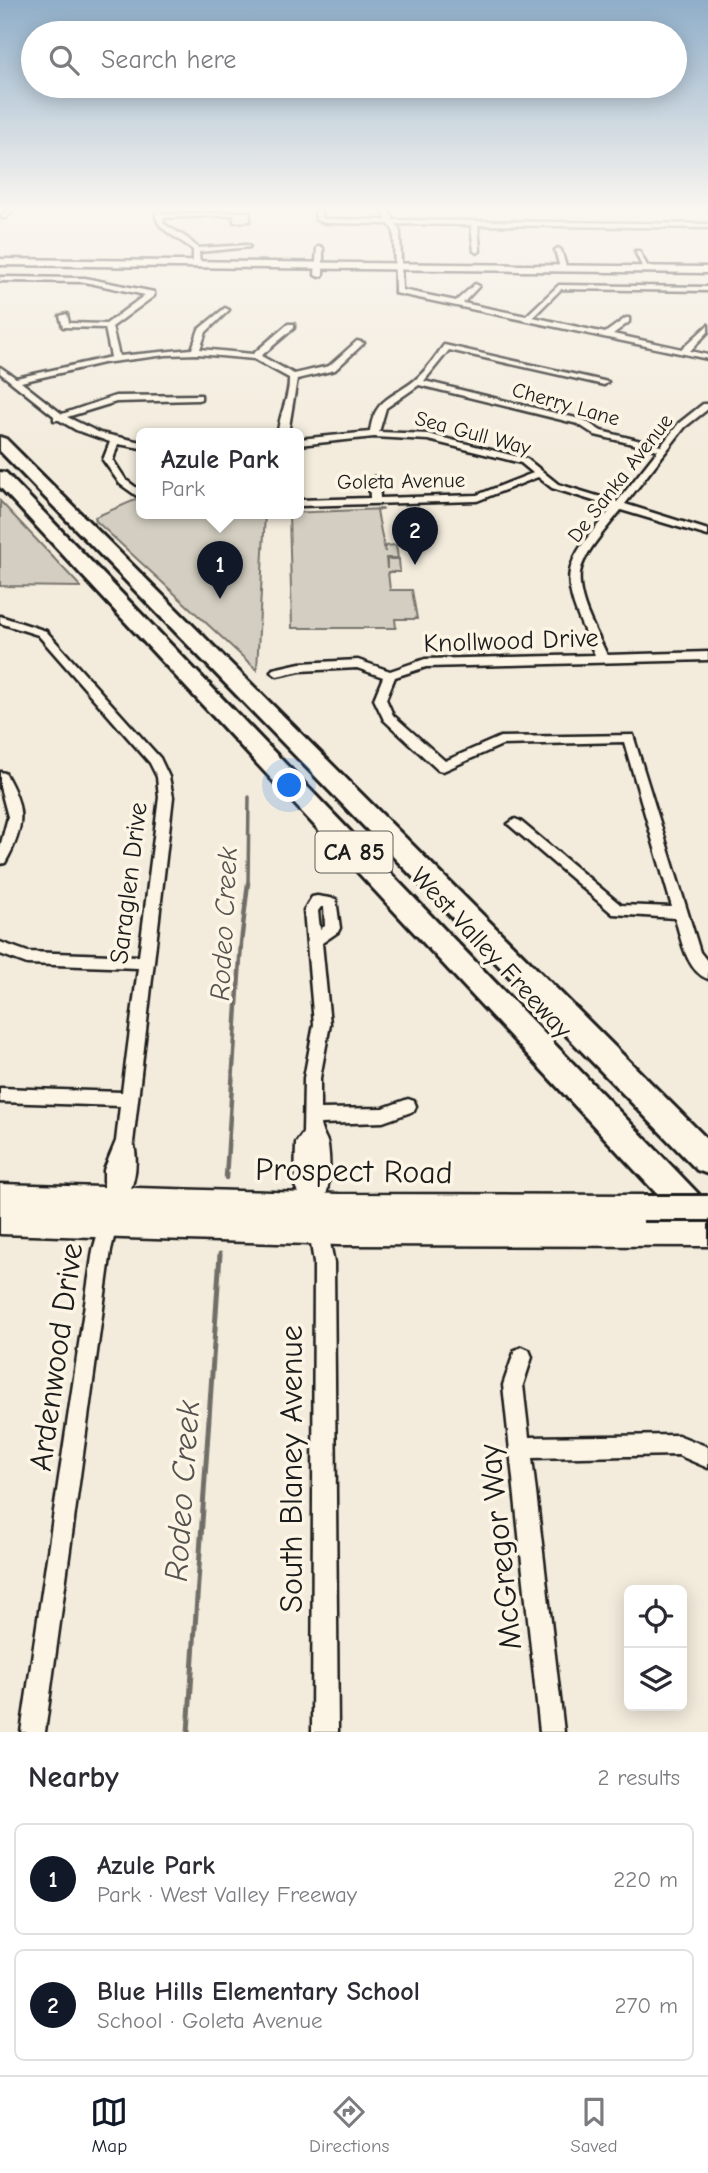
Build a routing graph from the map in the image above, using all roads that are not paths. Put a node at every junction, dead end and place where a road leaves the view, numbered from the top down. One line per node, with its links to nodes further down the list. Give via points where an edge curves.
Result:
1 (146, 292): 10 (street, via 152,293)
2 (402, 292): 5 (street)
3 (469, 292): 5 (street)
4 (554, 292): 8 (street)
5 (458, 304): 8 (street)
6 (225, 310): 16 (street, via 202,331)
7 (64, 316): 10 (street, via 66,325)
8 (527, 318): 13 (street)
9 (626, 320): 13 (street)
10 (108, 326): 17 (street)
11 (291, 326): 18 (street)
12 (708, 327): 15 (street)
13 (607, 335): 15 (street)
14 (360, 343): 21 (street, via 331,368)
15 (684, 352): 19 (street)
16 (195, 353): 17 (street); 18 (street)
17 (115, 357): 22 (street)
18 (255, 357): 21 (street)
19 (708, 358)
20 (0, 369): 22 (street)
21 (293, 377): 28 (street, via 295,392 281,419)
22 (15, 381): 27 (street)
23 (418, 382): 24 (street, via 447,347); 29 (street, via 391,396 375,415); 34 (street, Cherry Lane, via 581,422 598,433)
24 (604, 382)
25 (198, 397): 27 (street, via 115,399)
26 (706, 406): 34 (street, De Sanka Avenue, via 682,425)
27 (57, 418): 30 (street)
28 (282, 428)
29 (374, 434): 31 (street, Sea Gull Way); 35 (street, Sea Gull Way, via 428,437 524,461)
30 (115, 440): 33 (street); 38 (street, via 108,460)
31 (304, 441)
32 (0, 442): 61 (highway, West Valley Freeway / CA 85)
33 (136, 443)
34 (664, 449): 41 (street, De Sanka Avenue)
35 (540, 474): 39 (street, Goleta Avenue, via 508,483 491,496); 41 (street, Sea Gull Way, via 555,486)
36 (0, 477): 67 (highway, West Valley Freeway / CA 85)
37 (374, 480): 39 (street)
38 (136, 491)
39 (375, 501): 40 (street, Goleta Avenue)
40 (304, 503)
41 (622, 505): 42 (street, Sea Gull Way); 45 (street, De Sanka Avenue, via 587,547 575,572 579,602)
42 (708, 533)
43 (0, 619): 55 (street, Saraglen Drive, via 43,633 155,761 163,777 166,797)
44 (708, 656): 45 (street, Knollwood Drive)
45 (603, 660): 47 (street, Knollwood Drive, via 425,663)
46 (277, 672): 47 (street, Knollwood Drive, via 358,664)
47 (390, 675): 52 (street, via 380,699 388,717 443,767 500,741 629,738)
48 (0, 775): 49 (street)
49 (7, 796): 51 (street, via 15,814)
50 (515, 824): 52 (street, via 618,910)
51 (0, 859)
52 (681, 913): 56 (street, via 694,954)
53 (316, 939): 60 (street, via 322,1024 312,1078)
54 (0, 948): 55 (street, via 49,961)
55 (146, 962): 58 (street, Saraglen Drive)
56 (708, 973)
57 (0, 1095): 58 (street)
58 (129, 1099): 64 (street, Saraglen Drive, via 125,1185)
59 (408, 1106): 60 (street, via 383,1115)
60 (311, 1117): 65 (street, via 304,1186)
61 (708, 1160)
62 (0, 1196): 64 (main road, Prospect Road)
63 (708, 1208): 65 (main road, Prospect Road, bridge)
64 (111, 1213): 65 (main road, Prospect Road); 66 (main road, Prospect Road); 72 (street, Ardenwood Drive, via 101,1252)
65 (317, 1219): 68 (main road, Prospect Road); 73 (street, South Blaney Avenue, via 324,1263)
66 (0, 1221)
67 (708, 1226)
68 (708, 1233)
69 (522, 1357): 70 (street, McGregor Way, via 513,1384)
70 (520, 1448): 71 (street, via 678,1445); 74 (street, McGregor Way)
71 (707, 1457)
72 (33, 1732)
73 (325, 1732)
74 (552, 1732)

